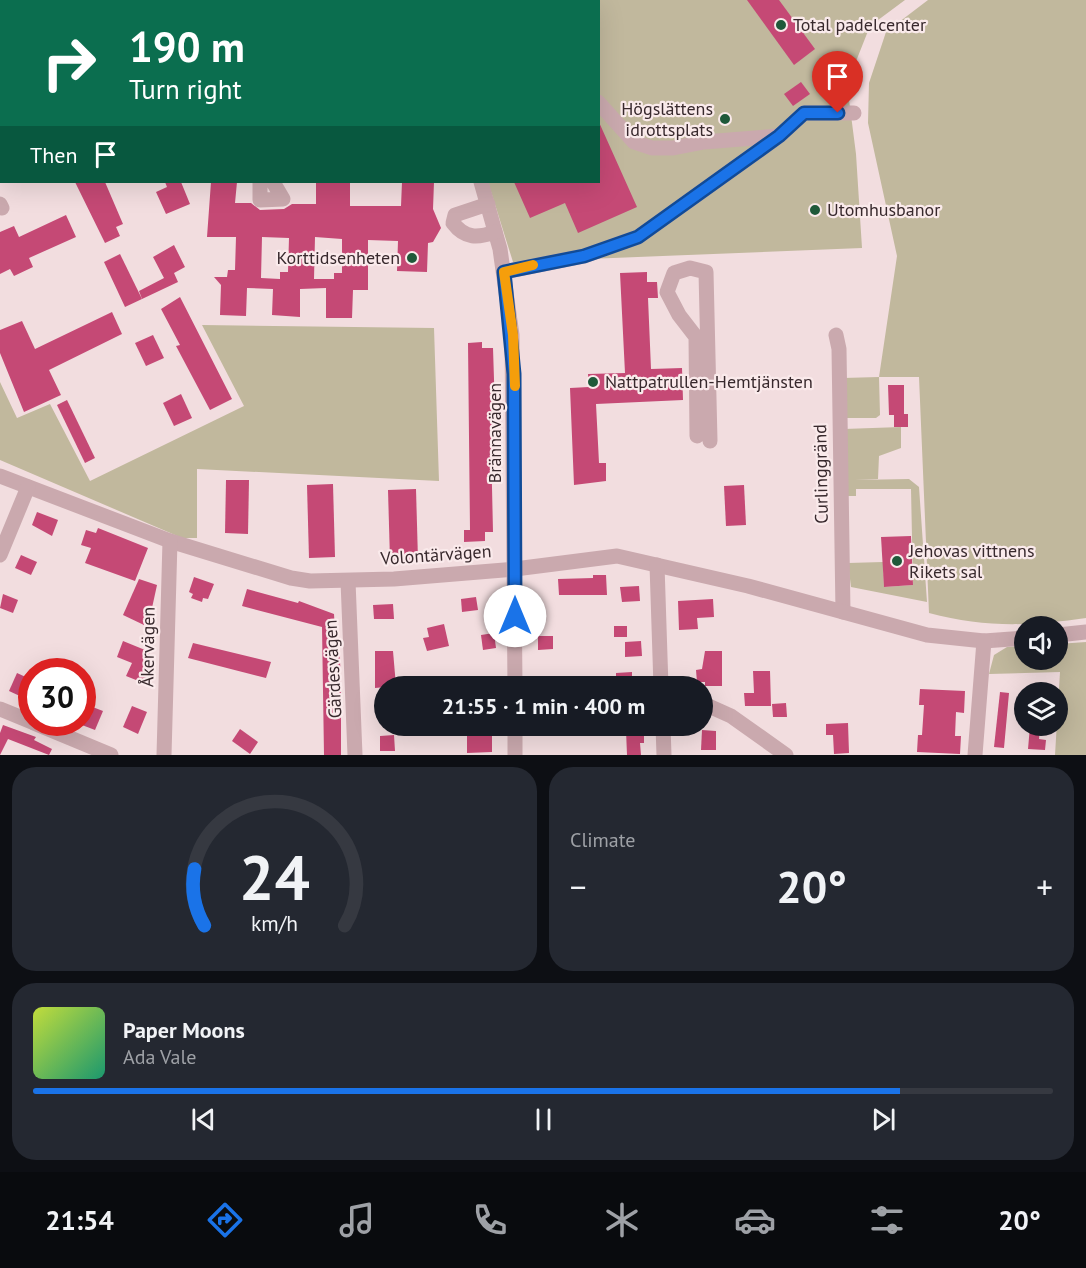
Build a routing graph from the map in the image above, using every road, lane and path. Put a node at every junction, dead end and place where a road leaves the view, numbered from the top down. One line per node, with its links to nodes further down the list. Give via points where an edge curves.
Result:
1 (600, 104): 3 (street, via 634,142 652,148)
2 (854, 113): 3 (street, via 804,113)
3 (779, 136): 9 (street, via 746,166 638,237 584,256)
4 (260, 183): 5 (street, via 261,200 283,199)
5 (274, 183)
6 (481, 183): 7 (street, Brännavägen)
7 (488, 204): 8 (street, Brännavägen); 8 (street, via 456,208 453,223 457,239)
8 (495, 232): 9 (street, Brännavägen)
9 (504, 272): 17 (street, Brännavägen, via 514,374)
10 (836, 335): 19 (street, Curlinggränd)
11 (704, 439): 11 (street, via 706,272 690,268 674,273 667,292 696,337)
12 (0, 476): 13 (street, Volontärvägen)
13 (28, 487): 14 (street, Volontärvägen); 15 (street)
14 (170, 541): 18 (street, Volontärvägen, via 272,574 310,581); 33 (street, Åkervägen)
15 (0, 555)
16 (657, 565): 17 (street, Volontärvägen, via 617,556); 19 (street, Volontärvägen); 25 (street)
17 (515, 569): 18 (street, Volontärvägen); 24 (street, Brännavägen)
18 (348, 581): 34 (street, Gärdesvägen)
19 (843, 612): 23 (street, Volontärvägen, via 927,635)
20 (1086, 632): 21 (street)
21 (1068, 634)
22 (1014, 639): 23 (street, Volontärvägen)
23 (984, 641): 38 (street)
24 (515, 676)
25 (661, 676)
26 (713, 708): 37 (street)
27 (0, 709): 28 (street)
28 (18, 716)
29 (66, 736): 32 (street)
30 (515, 736): 35 (street)
31 (663, 736): 36 (street)
32 (111, 755)
33 (164, 755)
34 (355, 755)
35 (515, 755)
36 (664, 755)
37 (786, 755)
38 (975, 755)

